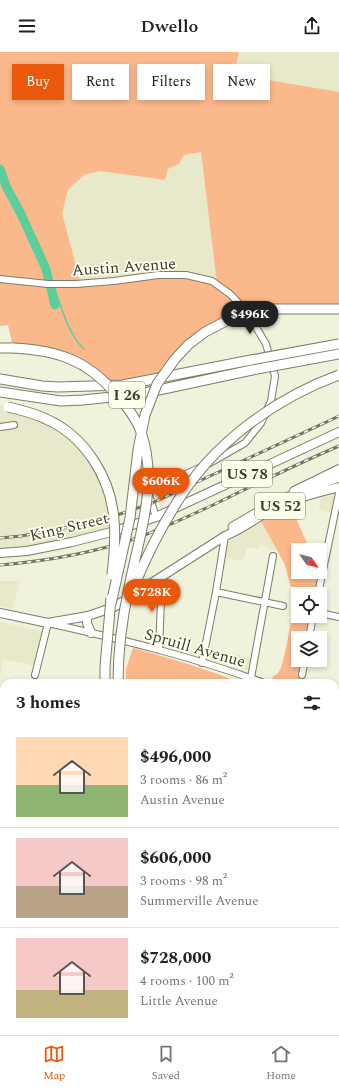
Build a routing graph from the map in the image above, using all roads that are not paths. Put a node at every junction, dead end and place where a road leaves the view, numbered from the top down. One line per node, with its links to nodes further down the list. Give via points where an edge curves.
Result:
1 (0, 280): 18 (street, Austin Avenue, via 76,284 186,275 212,281 230,294 247,312 266,344 275,376 271,401 261,423 244,443 210,463 148,492)
2 (339, 309): 29 (highway, bridge, via 272,309 226,321 196,339 165,373 157,384 145,415 130,518)
3 (339, 344): 7 (highway, I 26, bridge, via 123,386 58,387)
4 (0, 348): 33 (highway, bridge, via 35,349 81,364 103,380 122,401 141,432 149,486)
5 (339, 354): 8 (highway, I 26, bridge, via 140,394 61,401)
6 (339, 375): 33 (highway, bridge, via 296,394 262,415 238,433 207,463 186,489 157,536)
7 (0, 379)
8 (0, 392)
9 (4, 406): 29 (highway, bridge, via 29,412 68,432 88,452 100,472 110,495 114,520)
10 (14, 425): 11 (street)
11 (0, 427)
12 (339, 432): 18 (main road, King Street / US 78)
13 (339, 469): 21 (main road, US 52, via 263,507)
14 (339, 478): 21 (highway, via 274,503)
15 (339, 481): 19 (highway, via 293,498)
16 (339, 486): 19 (main road, US 52, via 286,503)
17 (339, 493): 20 (street)
18 (156, 517): 23 (main road, King Street / US 78, via 72,542 27,551)
19 (259, 517): 22 (main road, US 52)
20 (337, 519): 26 (street)
21 (233, 527): 22 (main road, US 52)
22 (225, 536): 25 (main road, US 52); 27 (street)
23 (0, 553)
24 (273, 556): 28 (street)
25 (162, 576): 34 (main road, US 52, via 114,607); 38 (street)
26 (320, 587)
27 (216, 592): 28 (street); 39 (street)
28 (265, 602): 30 (street); 43 (street)
29 (111, 604): 44 (highway, bridge)
30 (283, 606)
31 (0, 613): 36 (main road, US 52)
32 (327, 614): 35 (street)
33 (124, 615): 45 (highway, bridge)
34 (87, 616): 36 (main road, US 52); 37 (main road)
35 (339, 617)
36 (48, 623): 37 (street, Spruill Avenue); 41 (street)
37 (91, 633): 38 (street, Spruill Avenue)
38 (159, 650): 39 (street, Spruill Avenue)
39 (202, 662): 43 (street, Spruill Avenue)
40 (304, 667): 42 (street)
41 (35, 675)
42 (302, 676)
43 (251, 678)
44 (105, 679)
45 (118, 679)

